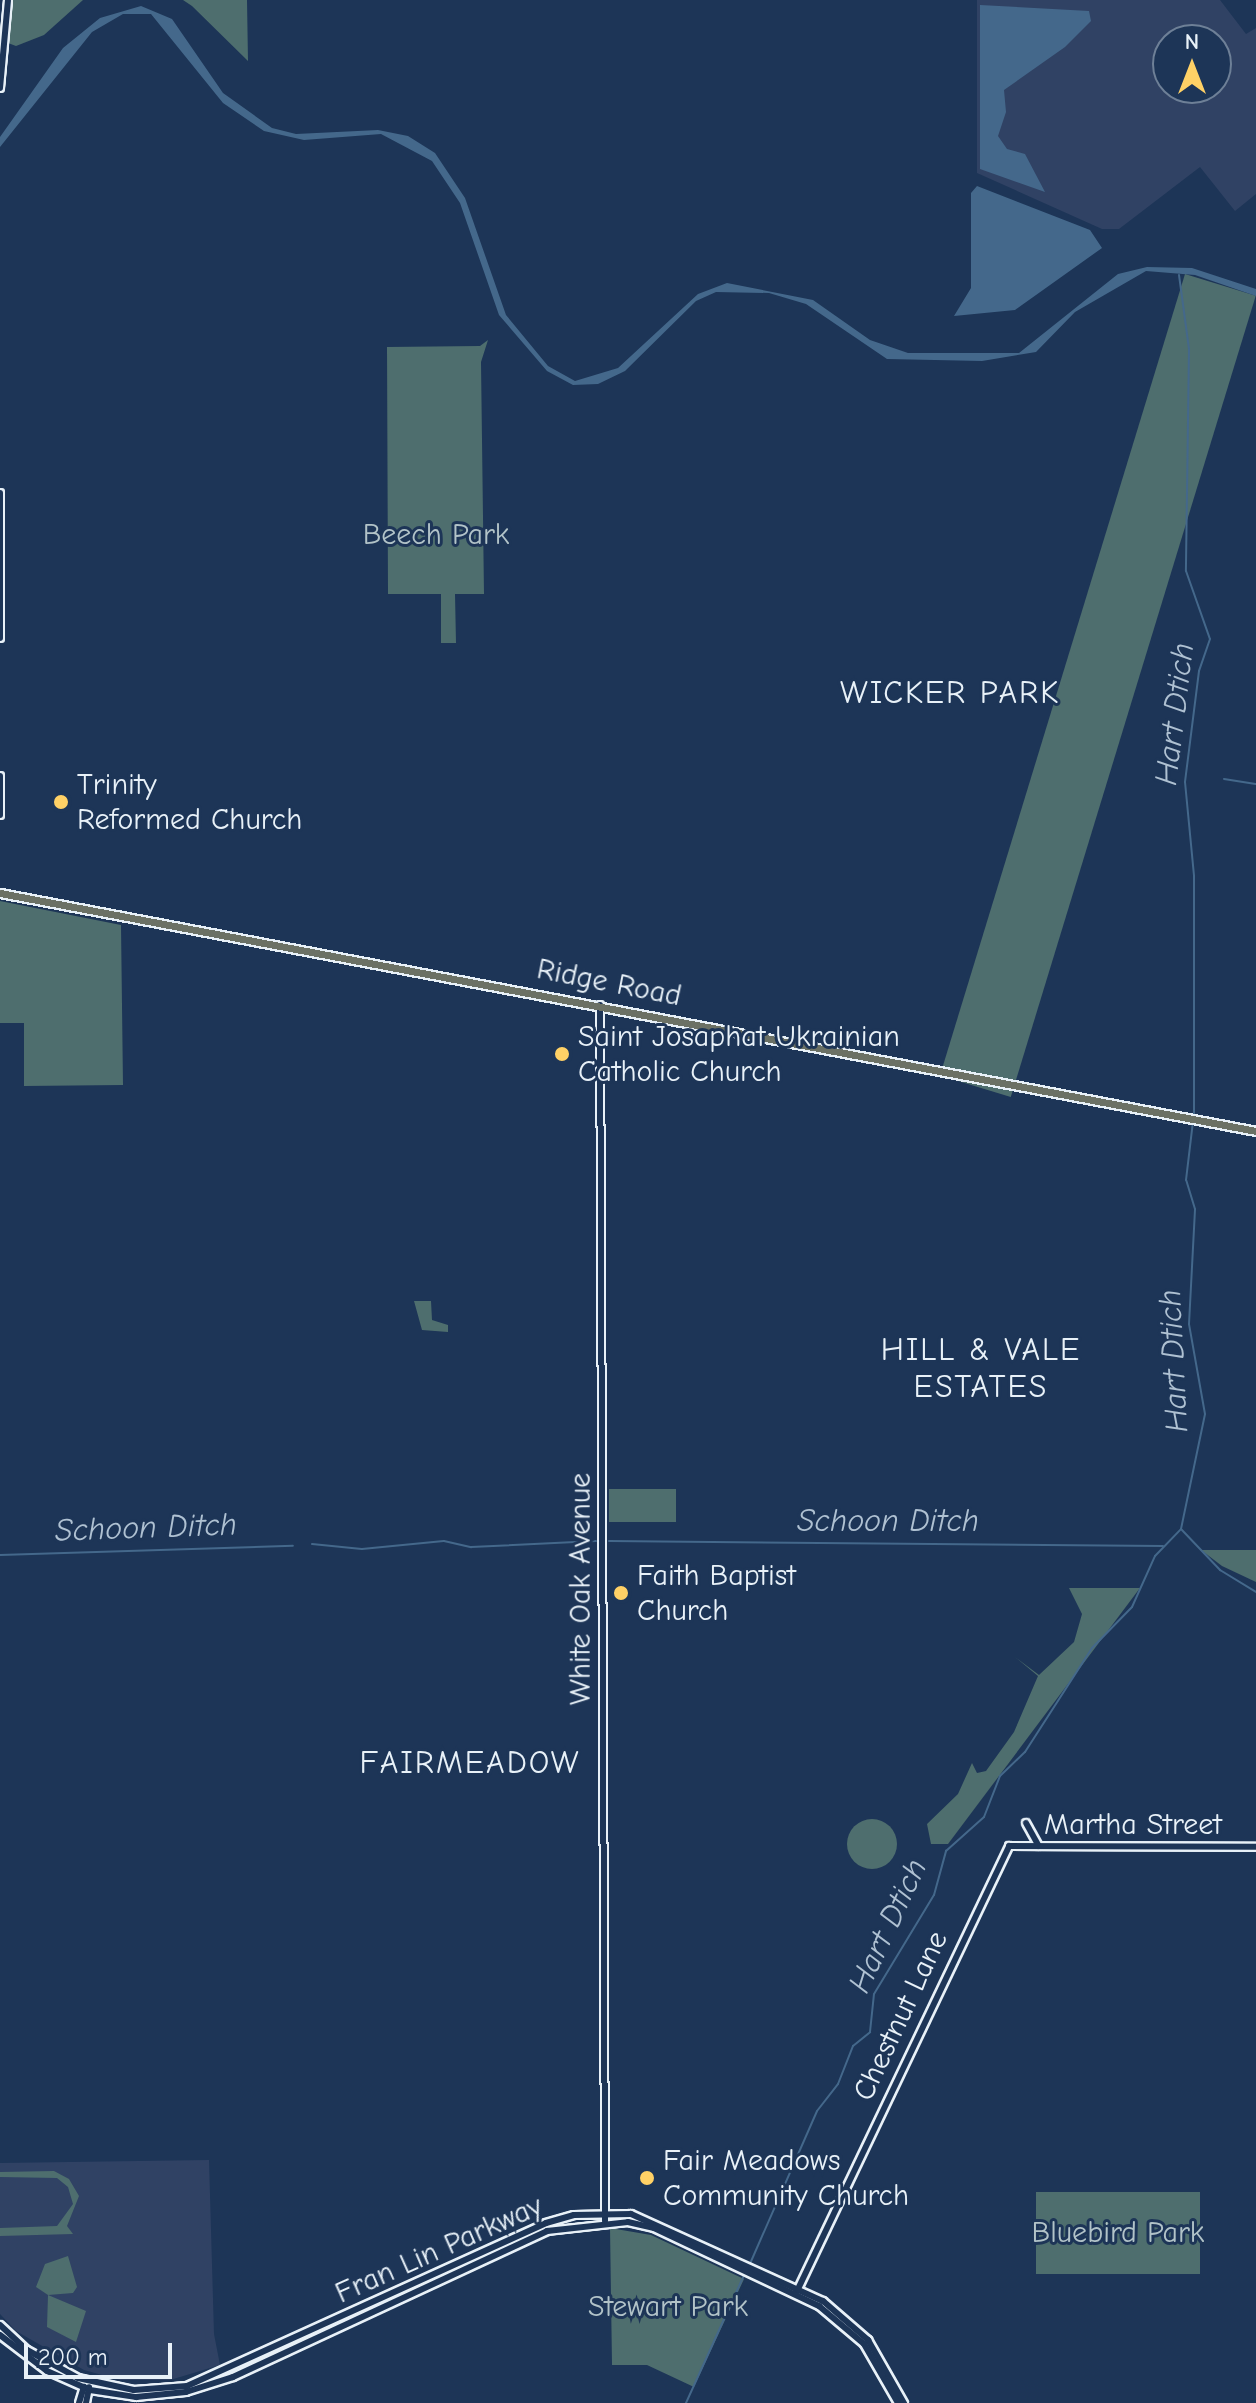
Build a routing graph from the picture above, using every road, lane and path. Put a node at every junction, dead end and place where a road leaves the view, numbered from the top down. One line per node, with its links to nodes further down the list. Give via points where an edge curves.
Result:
1 (8, 0): 2 (street)
2 (0, 88)
3 (0, 493): 4 (street)
4 (0, 638)
5 (0, 776): 6 (street)
6 (0, 815)
7 (0, 893): 8 (main road, Ridge Road)
8 (600, 1005): 9 (main road, Ridge Road); 14 (street, White Oak Avenue)
9 (1256, 1131)
10 (1026, 1823): 12 (street)
11 (1009, 1846): 12 (street, Martha Street); 17 (street, Chestnut Lane)
12 (1039, 1846): 13 (street, Martha Street)
13 (1256, 1847)
14 (605, 2212): 15 (street, White Oak Avenue); 16 (street, Fran Lin Parkway, via 658,2221); 20 (street, Fran Lin Parkway, via 546,2223 205,2380 146,2390)
15 (605, 2221): 16 (street, Fran Lin Parkway, via 654,2228); 21 (street, Fran Lin Parkway, via 547,2231 208,2386 149,2397)
16 (738, 2264): 17 (street, Fran Lin Parkway)
17 (797, 2291): 24 (street, Fran Lin Parkway, via 864,2344); 25 (street, Fran Lin Parkway, via 868,2340)
18 (0, 2325): 20 (street, Fran Lin Parkway, via 50,2364)
19 (0, 2335): 21 (street, Fran Lin Parkway, via 47,2371)
20 (89, 2381): 21 (street)
21 (87, 2389): 22 (street); 23 (street)
22 (79, 2403)
23 (86, 2403)
24 (898, 2403)
25 (904, 2403)

